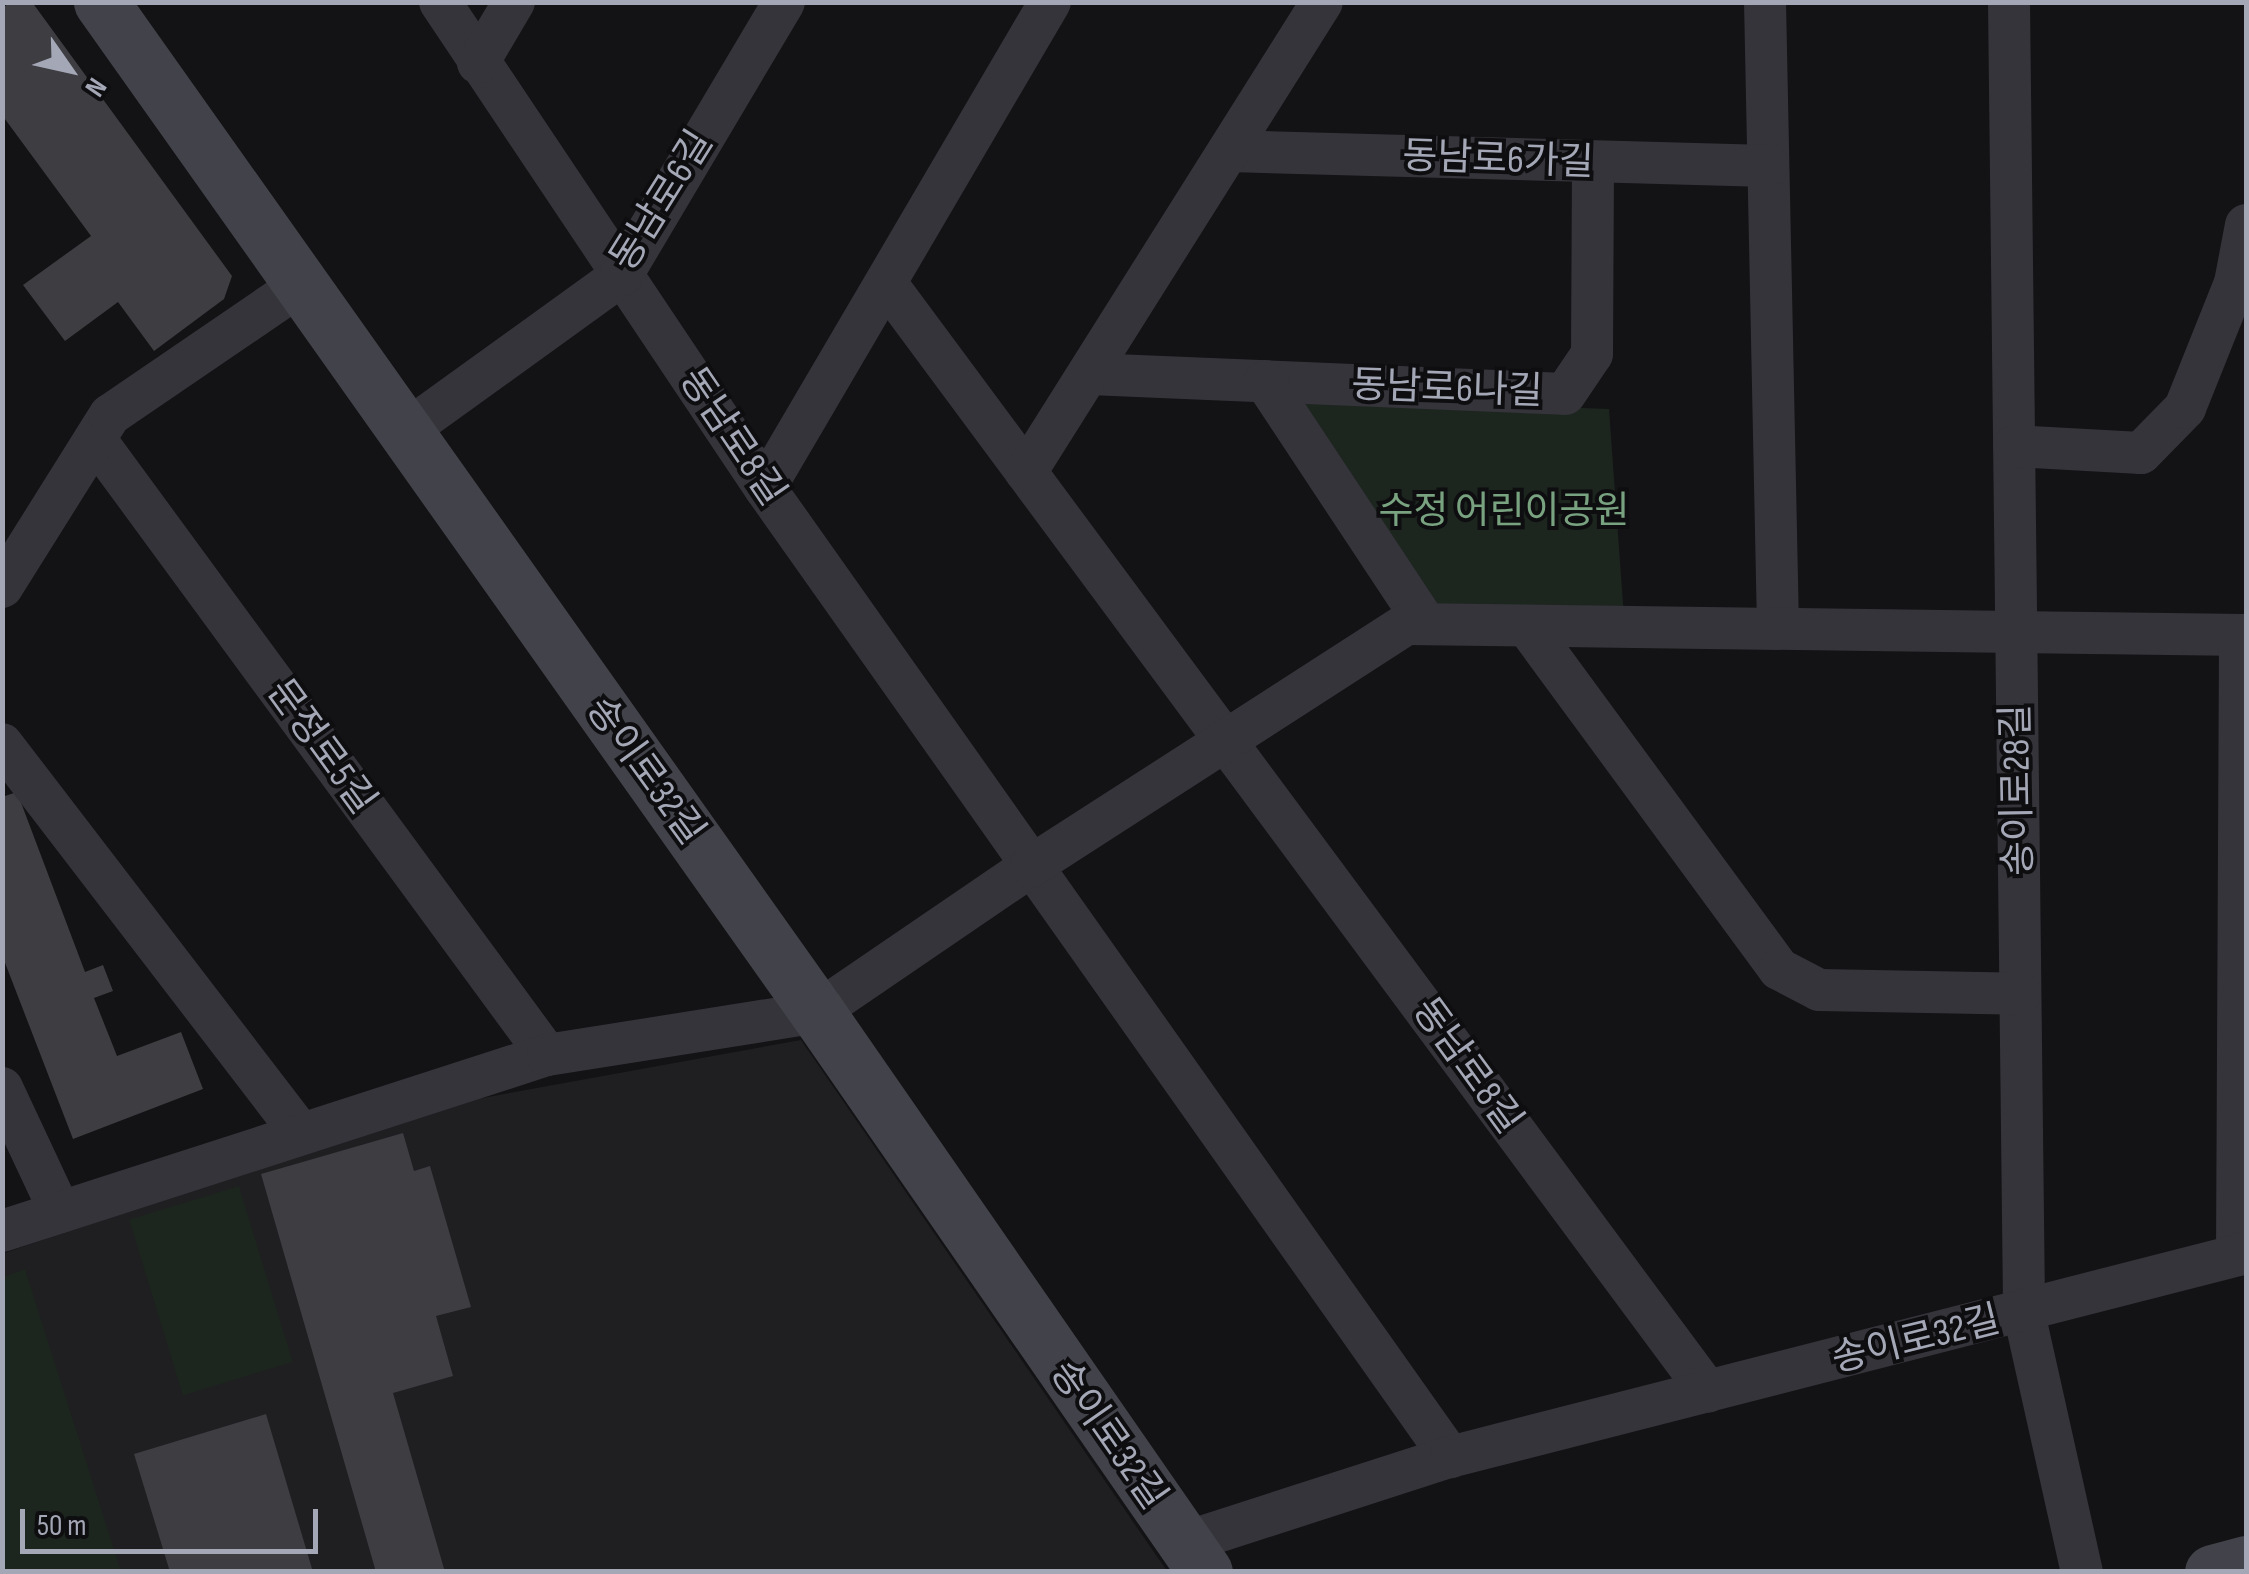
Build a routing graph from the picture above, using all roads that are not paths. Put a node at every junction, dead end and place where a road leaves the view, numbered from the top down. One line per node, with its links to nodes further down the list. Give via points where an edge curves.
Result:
1 (101, 2): 16 (street, 송이로32길)
2 (440, 2): 9 (street, 동남로8길)
3 (514, 2): 9 (street)
4 (784, 2): 14 (street, 동남로6길)
5 (1050, 2): 15 (street)
6 (1322, 2): 10 (street)
7 (1765, 2): 12 (street)
8 (2009, 2): 21 (street, 송이로28길)
9 (478, 62): 14 (street, 동남로8길)
10 (1229, 152): 11 (street, 동남로6가길); 17 (street)
11 (1593, 163): 12 (street, 동남로6가길); 18 (street, 동남로6나길, via 1592,354 1565,394)
12 (1768, 166): 27 (street)
13 (2246, 225): 21 (street, via 2235,283 2185,408 2141,453)
14 (622, 275): 19 (street, 동남로6길); 23 (street, 동남로8길)
15 (886, 283): 22 (street, 동남로8길); 23 (street)
16 (300, 286): 19 (street, 송이로32길); 20 (street, via 110,415)
17 (1090, 374): 18 (street, 동남로6나길); 22 (street)
18 (1264, 381): 25 (street)
19 (403, 432): 34 (street, 송이로32길)
20 (95, 439): 24 (street); 35 (street, 문정로5길)
21 (2014, 446): 28 (street, 송이로28길)
22 (1026, 472): 30 (street, 동남로8길)
23 (765, 488): 32 (street, 동남로8길)
24 (2, 587)
25 (1426, 624): 26 (street); 30 (street, via 1406,624)
26 (1527, 626): 27 (street); 33 (street, via 1779,969 1820,990)
27 (1778, 629): 28 (street)
28 (2016, 633): 29 (street); 33 (street, 송이로28길)
29 (2243, 635): 40 (street)
30 (1226, 740): 32 (street); 42 (street, 동남로8길)
31 (2, 744): 37 (street)
32 (1030, 866): 34 (street); 43 (street, 동남로8길)
33 (2020, 994): 41 (street, 송이로28길)
34 (817, 1012): 35 (street); 44 (street, 송이로32길)
35 (547, 1055): 37 (street)
36 (2, 1088): 38 (street)
37 (300, 1132): 38 (street)
38 (60, 1212): 39 (street)
39 (2, 1231)
40 (2242, 1254): 41 (street, 송이로32길)
41 (2024, 1313): 42 (street, 송이로32길); 46 (street, 송이로28길)
42 (1708, 1392): 43 (street, 송이로32길)
43 (1450, 1457): 44 (street, 송이로32길)
44 (1194, 1557)
45 (2246, 1563): 47 (street)
46 (2082, 1572)
47 (2212, 1572)

